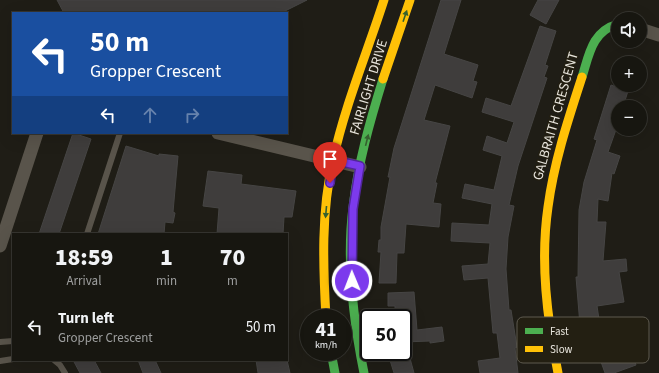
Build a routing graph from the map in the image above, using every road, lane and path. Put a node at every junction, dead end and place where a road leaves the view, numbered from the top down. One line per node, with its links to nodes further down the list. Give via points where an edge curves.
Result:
1 (384, 0): 9 (main road, FAIRLIGHT DRIVE)
2 (410, 0): 10 (main road, FAIRLIGHT DRIVE, one-way to 2)
3 (611, 26): 14 (main road, GALBRAITH CRESCENT, via 599,33 593,42 552,182 545,232 544,277)
4 (647, 31): 5 (street)
5 (659, 35)
6 (37, 134): 12 (street)
7 (120, 134): 11 (lane)
8 (222, 134): 9 (street)
9 (333, 160): 10 (street); 13 (main road, FAIRLIGHT DRIVE, one-way to 13, via 325,229)
10 (360, 166): 24 (main road, FAIRLIGHT DRIVE, via 353,209 351,256 356,326)
11 (87, 233)
12 (0, 246)
13 (326, 309)
14 (548, 317)
15 (12, 341): 16 (lane)
16 (0, 342)
17 (12, 359): 18 (lane)
18 (0, 361)
19 (55, 361): 22 (lane)
20 (333, 361): 23 (main road)
21 (556, 363): 25 (main road, GALBRAITH CRESCENT)
22 (65, 373)
23 (335, 373)
24 (364, 373)
25 (558, 373)

